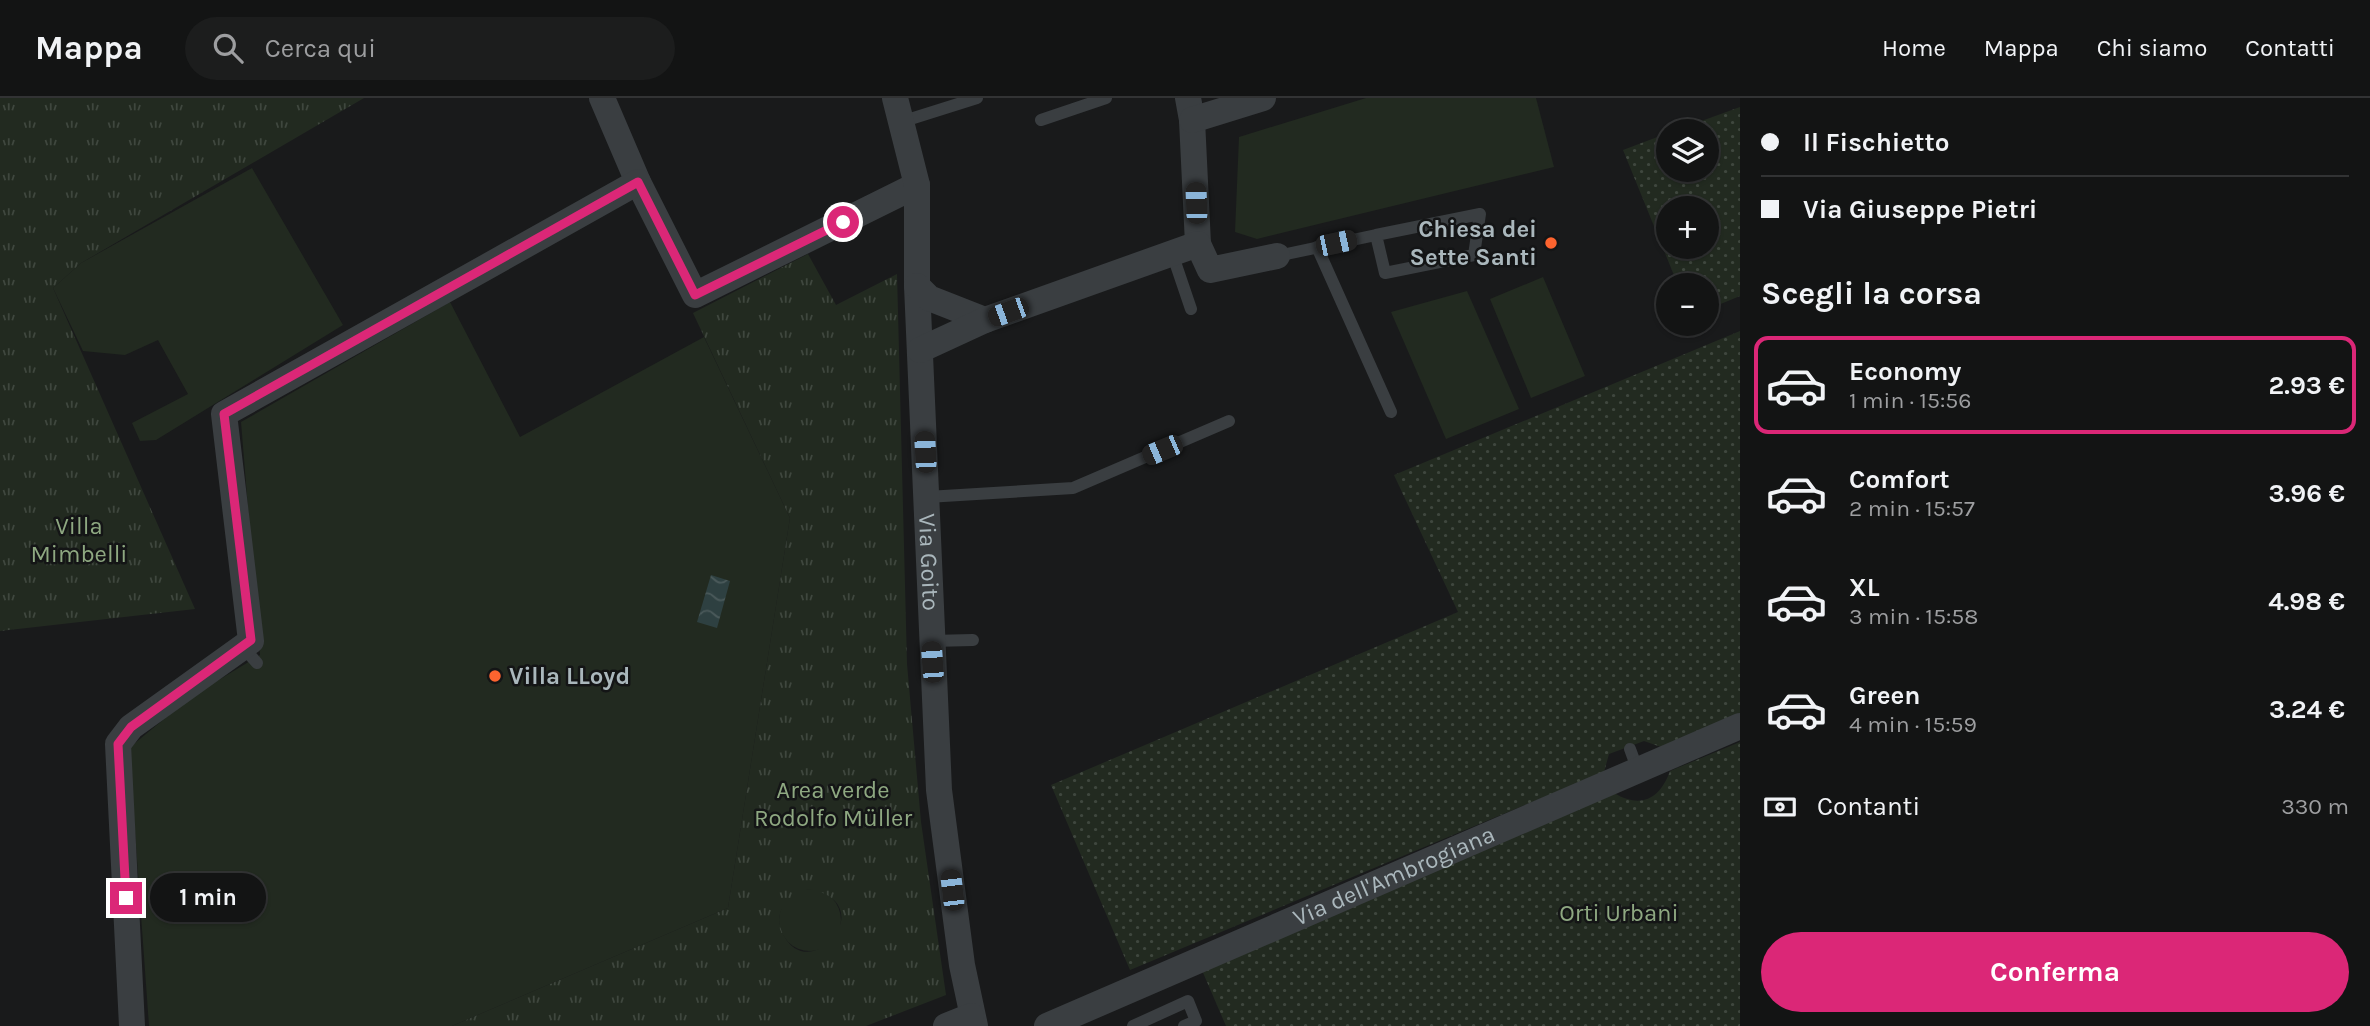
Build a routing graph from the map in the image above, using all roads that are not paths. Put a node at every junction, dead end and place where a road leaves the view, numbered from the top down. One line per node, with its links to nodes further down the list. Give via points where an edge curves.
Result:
1 (602, 98): 8 (street)
2 (977, 98): 6 (lane)
3 (1106, 98): 7 (lane)
4 (1263, 98): 5 (street)
5 (1190, 109): 11 (street)
6 (900, 110): 9 (street, Via Goito, via 917,155)
7 (1041, 120)
8 (638, 182): 9 (street, via 695,295); 26 (street, via 224,414 251,640 249,655 131,727 118,744)
9 (917, 185): 15 (street, Via Goito)
10 (1376, 234): 10 (lane, via 1385,273 1474,255 1480,214); 12 (lane)
11 (1198, 244): 13 (street); 14 (street, via 1210,270)
12 (1317, 247): 14 (lane); 19 (lane)
13 (1172, 253): 16 (lane); 17 (street)
14 (1277, 256)
15 (917, 286): 17 (street, via 929,298); 18 (street, Via Goito)
16 (1191, 309)
17 (985, 320): 18 (street)
18 (920, 350): 21 (street, Via Goito)
19 (1391, 412)
20 (1229, 421): 21 (lane, via 1073,488)
21 (927, 498): 23 (street, Via Goito)
22 (973, 640): 23 (lane)
23 (931, 641): 25 (street, Via Goito, via 939,790)
24 (1740, 726): 28 (street, Via dell'Ambrogiana, via 1634,759)
25 (973, 1021): 27 (street)
26 (132, 1026)
27 (946, 1026)
28 (1047, 1026)
29 (1133, 1026): 30 (lane, via 1188,1001 1196,1021)
30 (1184, 1026)

